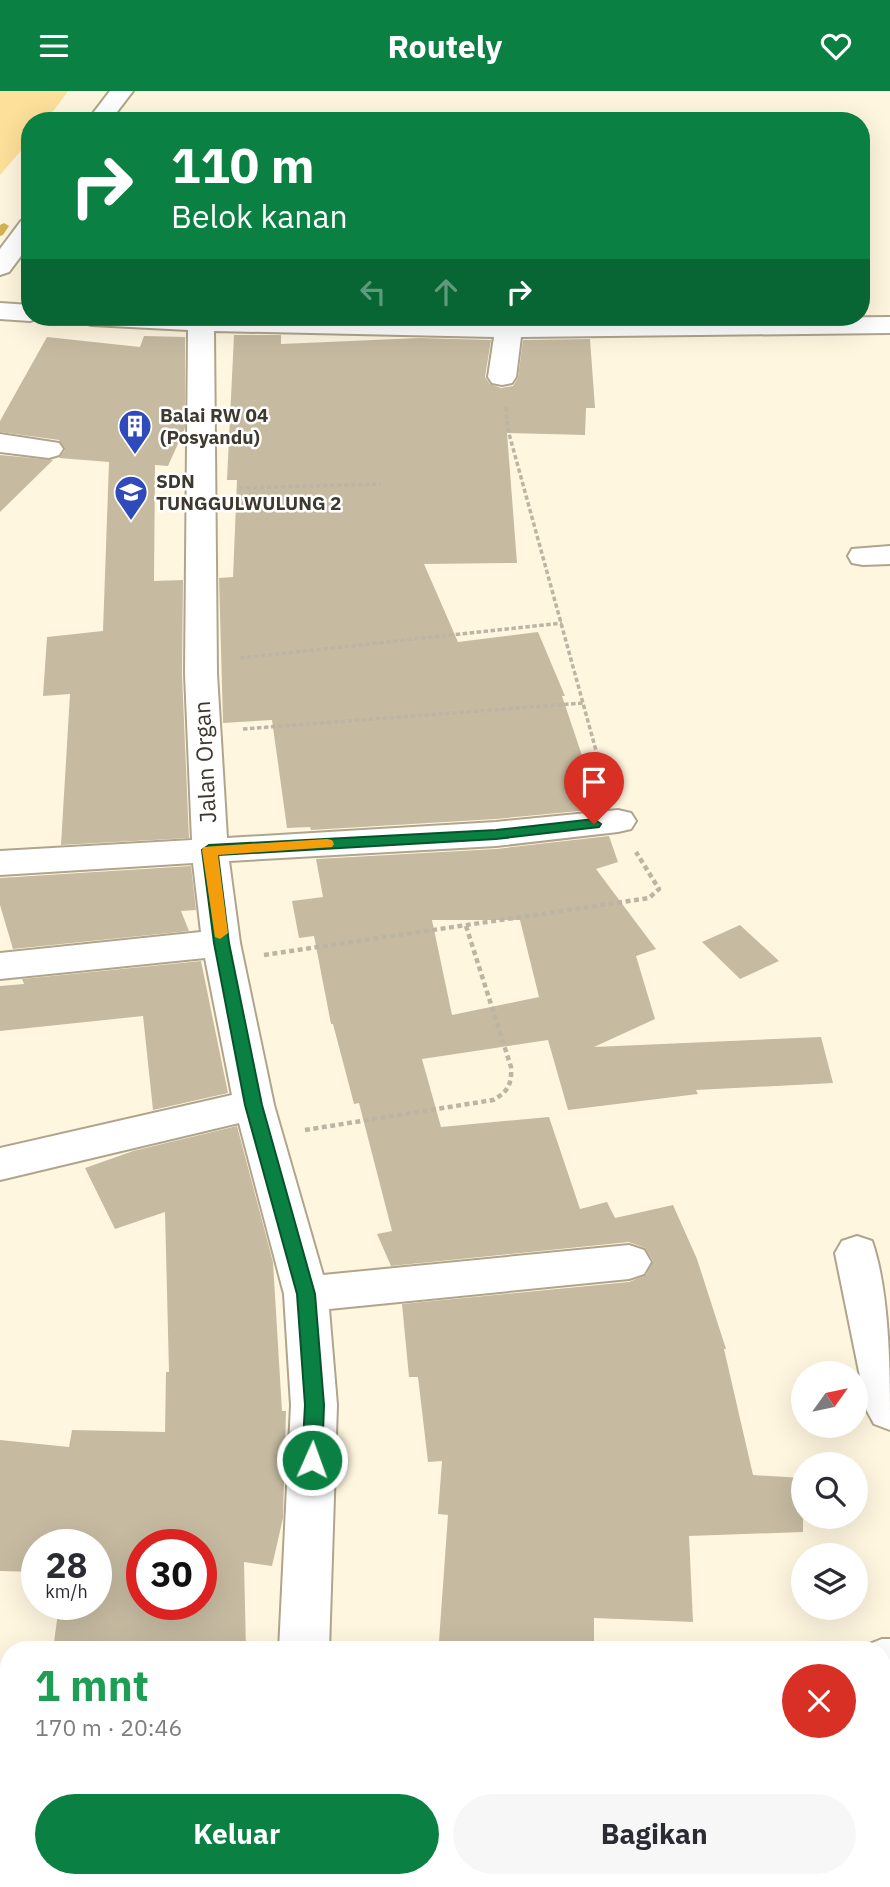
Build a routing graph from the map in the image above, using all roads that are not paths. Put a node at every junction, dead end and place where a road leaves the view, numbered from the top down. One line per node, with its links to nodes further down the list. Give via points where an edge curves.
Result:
1 (122, 91): 2 (street)
2 (105, 112)
3 (21, 238): 4 (street)
4 (0, 267)
5 (0, 311): 6 (street)
6 (21, 312)
7 (870, 325): 8 (street)
8 (890, 325)
9 (201, 326): 17 (street, Jalan Organ, via 201,663)
10 (324, 326): 12 (street)
11 (833, 326): 12 (street)
12 (509, 329): 13 (street)
13 (502, 377)
14 (0, 443): 15 (street)
15 (49, 449)
16 (618, 821): 17 (street, via 496,834)
17 (209, 850): 18 (street); 19 (street, Jalan Organ)
18 (0, 863)
19 (223, 951): 20 (street); 21 (street, Jalan Organ)
20 (0, 966)
21 (258, 1121): 22 (street); 25 (street, Jalan Organ)
22 (5, 1163)
23 (629, 1262): 25 (street)
24 (871, 1278): 26 (street)
25 (306, 1294): 27 (street, Jalan Organ, via 314,1405)
26 (890, 1411)
27 (304, 1641)

